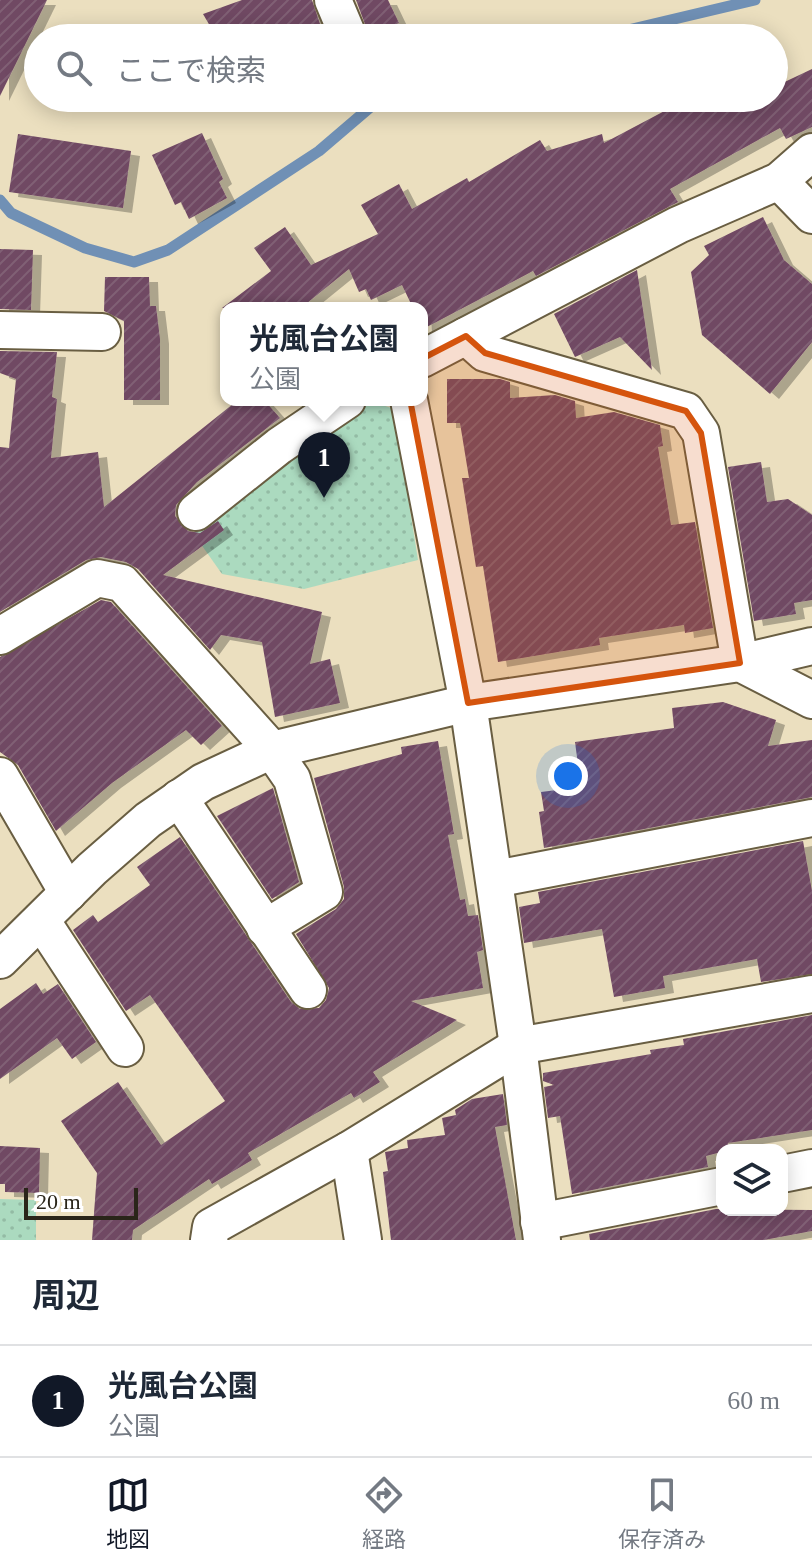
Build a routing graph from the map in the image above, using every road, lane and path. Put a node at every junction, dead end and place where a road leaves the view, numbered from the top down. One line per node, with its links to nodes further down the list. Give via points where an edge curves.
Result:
1 (333, 0): 2 (street)
2 (343, 24)
3 (812, 152): 4 (street)
4 (779, 181): 5 (street); 8 (street, via 678,225)
5 (812, 215)
6 (0, 330): 7 (street)
7 (102, 332)
8 (466, 336): 9 (street); 15 (street, via 485,353 686,411 701,433)
9 (428, 356)
10 (338, 406): 12 (street)
11 (410, 406): 17 (street)
12 (196, 512)
13 (0, 636): 18 (street, via 97,578 122,583)
14 (812, 646): 15 (street)
15 (740, 663): 16 (street); 17 (street)
16 (812, 700)
17 (468, 703): 18 (street); 22 (street)
18 (272, 750): 20 (street); 25 (street, via 292,779 324,892)
19 (0, 776): 23 (street)
20 (179, 798): 23 (street); 25 (street)
21 (812, 818): 22 (street)
22 (495, 879): 29 (street)
23 (68, 893): 24 (street)
24 (41, 920): 26 (street); 30 (street)
25 (265, 928): 27 (street)
26 (0, 960)
27 (308, 990)
28 (812, 994): 29 (street)
29 (518, 1046): 31 (street); 35 (street)
30 (125, 1048)
31 (349, 1150): 36 (street, via 211,1227); 37 (street)
32 (812, 1168): 33 (street)
33 (788, 1173)
34 (716, 1187): 35 (street)
35 (540, 1231)
36 (209, 1240)
37 (363, 1240)

